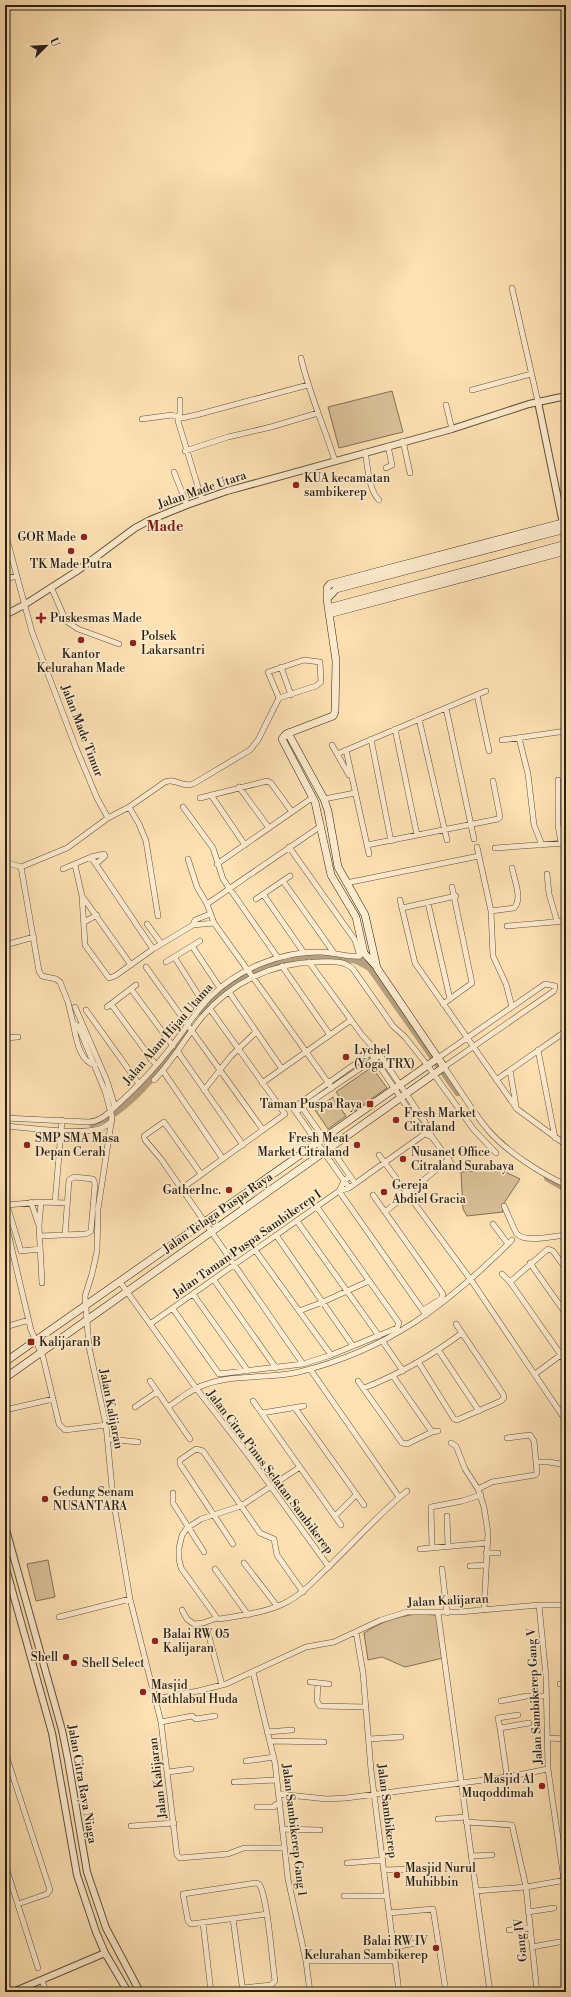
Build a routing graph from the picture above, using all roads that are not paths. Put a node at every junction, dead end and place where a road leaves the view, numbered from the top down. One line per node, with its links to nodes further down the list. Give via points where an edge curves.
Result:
1 (512, 288): 3 (street)
2 (301, 358): 4 (street)
3 (531, 374): 5 (street); 8 (street)
4 (308, 385): 10 (street); 11 (street, via 196,415 183,418)
5 (472, 390)
6 (566, 396): 8 (street, Jalan Made Utara)
7 (180, 400): 11 (street)
8 (538, 402): 13 (street, Jalan Made Utara); 25 (street)
9 (446, 405): 13 (street)
10 (318, 413): 16 (street); 18 (street)
11 (179, 416): 12 (street); 16 (street)
12 (142, 420)
13 (452, 429): 14 (street, Jalan Made Utara)
14 (403, 441): 15 (street, Jalan Made Utara); 21 (street)
15 (388, 446): 17 (street, Jalan Made Utara); 19 (street, via 392,465)
16 (185, 451): 22 (street)
17 (365, 452): 18 (street, Jalan Made Utara); 23 (street, via 375,497)
18 (335, 461): 22 (street, Jalan Made Utara)
19 (386, 468)
20 (174, 472): 24 (street)
21 (410, 473)
22 (202, 500): 24 (street, Jalan Made Utara)
23 (378, 500)
24 (187, 505): 32 (street, Jalan Made Utara, via 135,528)
25 (565, 526): 27 (street); 33 (main road, via 336,589); 33 (main road, via 330,584 326,590)
26 (5, 532): 30 (street, Jalan Made Timur)
27 (566, 538)
28 (566, 544): 35 (main road)
29 (566, 551): 35 (main road)
30 (17, 576): 31 (street); 34 (street, Jalan Made Timur)
31 (5, 580)
32 (51, 587): 34 (street, Jalan Made Utara); 37 (street, via 66,621 78,629)
33 (327, 599): 35 (main road)
34 (24, 605): 36 (street, Jalan Made Utara); 67 (street, Jalan Made Timur, via 76,748)
35 (329, 611): 47 (main road, via 336,661 335,712 333,716)
36 (5, 615)
37 (119, 644)
38 (281, 667): 40 (street); 40 (street, via 304,660 318,661 321,664 321,682); 42 (street, via 268,673)
39 (486, 691): 41 (street)
40 (291, 695): 42 (street)
41 (477, 695): 43 (street); 53 (street)
42 (279, 698): 65 (street, via 258,740 244,755 193,784 186,786 168,780)
43 (446, 708): 44 (street); 68 (street)
44 (419, 719): 45 (street); 71 (street)
45 (396, 729): 49 (street); 72 (street)
46 (566, 731): 48 (street)
47 (288, 733): 62 (main road, via 282,737 283,743); 63 (main road)
48 (519, 738): 50 (street); 79 (street, via 528,774 534,825)
49 (371, 739): 52 (street); 74 (street)
50 (502, 740)
51 (332, 745): 54 (street)
52 (346, 750): 54 (street); 55 (street)
53 (489, 751)
54 (337, 754): 55 (street)
55 (352, 780): 59 (street)
56 (493, 780): 68 (street, via 500,817)
57 (558, 780): 76 (street, via 558,825)
58 (239, 787): 60 (street); 66 (street, via 271,782); 70 (street)
59 (355, 793): 63 (street); 78 (street)
60 (211, 795): 61 (street); 77 (street)
61 (200, 798)
62 (312, 798): 66 (street); 69 (main road)
63 (324, 799): 97 (main road, via 338,867)
64 (183, 807): 89 (street, via 212,848)
65 (129, 808): 67 (street); 111 (street, via 146,841)
66 (292, 812): 70 (street)
67 (108, 818): 91 (street, via 67,848)
68 (472, 825): 71 (street); 73 (street)
69 (321, 826): 80 (street); 127 (main road, via 329,870 356,917)
70 (269, 828): 77 (street)
71 (445, 830): 72 (street); 75 (street)
72 (417, 835): 74 (street)
73 (474, 839)
74 (391, 840): 78 (street)
75 (447, 840)
76 (563, 843): 79 (street)
77 (245, 845): 89 (street)
78 (367, 845): 83 (street)
79 (542, 845): 82 (street)
80 (289, 847): 99 (street); 127 (street, via 355,940 360,954)
81 (477, 847): 84 (street)
82 (495, 848)
83 (369, 854)
84 (479, 856): 97 (street); 108 (street)
85 (91, 857): 88 (street); 88 (street, via 104,855); 90 (street)
86 (188, 859): 106 (street, via 198,892)
87 (5, 862): 91 (street)
88 (96, 864): 124 (street)
89 (217, 864): 99 (street)
90 (75, 865): 93 (street); 101 (street)
91 (21, 867): 119 (street)
92 (512, 868): 108 (street, via 519,900 517,905 514,908)
93 (63, 869)
94 (547, 874): 112 (street, via 549,894)
95 (290, 876): 96 (street)
96 (283, 881): 100 (street); 126 (street)
97 (346, 883): 127 (main road, via 365,915)
98 (452, 887): 102 (street)
99 (230, 889): 106 (street); 129 (street)
100 (263, 894): 103 (street); 125 (street)
101 (82, 896): 110 (street); 114 (street)
102 (456, 896): 105 (street); 140 (street, via 472,980 471,986)
103 (256, 899)
104 (400, 900): 107 (street)
105 (428, 903): 107 (street); 140 (street)
106 (207, 904): 109 (street)
107 (402, 908): 142 (street, via 413,960)
108 (492, 911): 144 (street, via 493,956 506,984)
109 (210, 914): 115 (street); 117 (street, via 195,920)
110 (97, 915): 114 (street); 132 (street)
111 (158, 916)
112 (557, 921): 113 (street); 118 (street)
113 (566, 921)
114 (84, 922): 132 (street, via 85,945 107,977 112,978)
115 (214, 923): 117 (street); 135 (street)
116 (147, 924): 121 (street)
117 (192, 926): 121 (street)
118 (507, 926)
119 (34, 937): 122 (street); 188 (street, via 39,971 45,977 60,982 73,1023 77,1025 95,1065)
120 (200, 941): 123 (street)
121 (161, 943): 124 (street)
122 (5, 945)
123 (192, 946): 128 (street); 137 (street)
124 (153, 949): 132 (street)
125 (304, 953): 126 (street, Jalan Alam Hijau Utama); 129 (street, Jalan Alam Hijau Utama)
126 (334, 953): 127 (street, Jalan Alam Hijau Utama)
127 (364, 956): 166 (main road, via 377,968)
128 (175, 958): 130 (street); 141 (street)
129 (278, 958): 135 (street, Jalan Alam Hijau Utama)
130 (166, 962)
131 (309, 962): 133 (street); 147 (street); 168 (street, via 346,963 353,969 393,1026)
132 (131, 965)
133 (282, 966): 135 (street); 151 (street)
134 (146, 967): 148 (street)
135 (251, 974): 137 (street, Jalan Alam Hijau Utama); 139 (street); 162 (street)
136 (136, 985): 138 (street)
137 (220, 988): 141 (street, Jalan Alam Hijau Utama)
138 (131, 989): 156 (street); 167 (street, via 109,1005)
139 (229, 992): 145 (street); 150 (street)
140 (450, 999): 142 (street)
141 (204, 1004): 148 (street, Jalan Alam Hijau Utama)
142 (443, 1004): 154 (street)
143 (75, 1007): 188 (street, via 107,1081)
144 (512, 1007): 154 (street); 158 (street, via 547,983 556,987 554,991)
145 (210, 1009): 148 (street); 157 (street)
146 (86, 1010): 179 (street)
147 (351, 1020): 151 (street); 155 (street)
148 (190, 1027): 156 (street, Jalan Alam Hijau Utama); 161 (street); 169 (street)
149 (566, 1031): 160 (street)
150 (256, 1032): 157 (street); 171 (street)
151 (330, 1035): 162 (street)
152 (18, 1036): 153 (street)
153 (5, 1038)
154 (467, 1038): 158 (street); 166 (street)
155 (370, 1045): 159 (street); 163 (street)
156 (172, 1046): 167 (street, Jalan Alam Hijau Utama)
157 (238, 1048): 169 (street); 178 (street)
158 (474, 1048): 170 (street); 176 (street)
159 (376, 1049): 163 (street); 164 (street)
160 (538, 1050): 172 (street); 199 (street)
161 (178, 1052): 173 (street); 182 (street)
162 (306, 1052): 171 (street); 177 (street)
163 (370, 1053): 165 (street); 177 (street)
164 (380, 1055): 165 (street); 180 (street)
165 (374, 1059): 181 (street); 183 (street)
166 (437, 1059): 168 (main road, Jalan Telaga Puspa Raya); 170 (main road)
167 (156, 1065): 179 (street, Jalan Alam Hijau Utama)
168 (429, 1065): 174 (street); 180 (main road, Jalan Telaga Puspa Raya)
169 (220, 1068): 182 (street); 195 (street)
170 (443, 1068): 174 (main road, Jalan Telaga Puspa Raya); 216 (street, via 494,1136 539,1171)
171 (282, 1069): 178 (street)
172 (510, 1070): 176 (street); 187 (street)
173 (163, 1071): 175 (street); 208 (street)
174 (434, 1074): 184 (main road, Jalan Telaga Puspa Raya); 206 (street, via 474,1130)
175 (154, 1080)
176 (496, 1080): 187 (street)
177 (328, 1082): 181 (street); 186 (street)
178 (262, 1083): 195 (street, via 285,1114)
179 (139, 1084): 188 (street, Jalan Alam Hijau Utama)
180 (401, 1085): 183 (main road, Jalan Telaga Puspa Raya); 184 (street)
181 (332, 1088): 186 (street)
182 (204, 1090): 202 (street)
183 (394, 1090): 185 (street); 200 (main road, Jalan Telaga Puspa Raya)
184 (406, 1094): 185 (main road, Jalan Telaga Puspa Raya); 191 (street)
185 (400, 1098): 193 (street); 204 (main road, Jalan Telaga Puspa Raya)
186 (301, 1106): 200 (street); 201 (street, via 294,1110)
187 (517, 1109): 199 (street)
188 (112, 1114): 190 (street, via 92,1122); 194 (street, via 104,1128); 255 (street, Jalan Kalijaran, via 100,1189 97,1251 86,1290)
189 (5, 1118): 190 (street)
190 (62, 1121): 194 (street)
191 (425, 1122): 193 (street); 196 (street)
192 (5, 1126): 194 (street)
193 (419, 1126): 197 (street)
194 (62, 1130): 224 (street)
195 (263, 1130): 202 (street)
196 (430, 1130): 197 (street); 198 (street)
197 (424, 1134): 198 (street); 210 (street)
198 (432, 1137): 209 (street)
199 (555, 1138): 203 (street)
200 (324, 1139): 201 (main road, Jalan Telaga Puspa Raya); 204 (street)
201 (318, 1143): 205 (street); 231 (main road, Jalan Telaga Puspa Raya)
202 (243, 1145): 208 (street)
203 (566, 1145)
204 (330, 1148): 205 (main road, Jalan Telaga Puspa Raya); 213 (street)
205 (324, 1152): 214 (street); 234 (main road, Jalan Telaga Puspa Raya)
206 (496, 1153)
207 (379, 1155): 210 (street)
208 (223, 1159): 212 (street)
209 (449, 1159): 211 (street); 220 (street)
210 (384, 1163): 215 (street); 220 (street)
211 (454, 1166)
212 (202, 1174): 218 (street); 218 (street, via 163,1122 144,1138)
213 (350, 1176): 214 (street, Jalan Taman Puspa Sambikerep I); 215 (street)
214 (344, 1181): 217 (street); 219 (street, Jalan Taman Puspa Sambikerep I)
215 (355, 1183): 217 (street)
216 (566, 1185)
217 (349, 1188): 219 (street)
218 (182, 1189): 231 (street)
219 (339, 1191): 226 (street, Jalan Taman Puspa Sambikerep I); 257 (street)
220 (407, 1194): 228 (street); 246 (street)
221 (373, 1195): 228 (street)
222 (31, 1202): 223 (street); 233 (street); 239 (street, via 10,1203 6,1207 21,1251)
223 (41, 1202): 224 (street); 233 (street)
224 (55, 1202): 225 (street)
225 (67, 1203): 235 (street); 235 (street, via 70,1178 74,1176 94,1180 91,1231 86,1234)
226 (317, 1206): 230 (street, Jalan Taman Puspa Sambikerep I); 247 (street)
227 (504, 1206): 237 (street, via 511,1218 513,1229 519,1236 528,1239)
228 (385, 1212): 257 (street, via 442,1294 441,1299)
229 (5, 1220): 262 (street)
230 (297, 1221): 236 (street, Jalan Taman Puspa Sambikerep I); 252 (street)
231 (205, 1222): 234 (street); 248 (main road, Jalan Telaga Puspa Raya)
232 (493, 1224): 246 (street, via 510,1242)
233 (39, 1226): 238 (street)
234 (211, 1232): 242 (street); 251 (main road, Jalan Telaga Puspa Raya)
235 (65, 1235): 238 (street)
236 (276, 1235): 240 (street, Jalan Taman Puspa Sambikerep I); 254 (street)
237 (566, 1235)
238 (40, 1236): 239 (street)
239 (40, 1249): 250 (street)
240 (255, 1250): 242 (street, Jalan Taman Puspa Sambikerep I); 258 (street)
241 (530, 1263): 243 (street, via 544,1250 550,1249); 249 (street); 259 (street)
242 (234, 1265): 245 (street, Jalan Taman Puspa Sambikerep I); 279 (street)
243 (566, 1269)
244 (502, 1274): 249 (street)
245 (214, 1280): 253 (street, Jalan Taman Puspa Sambikerep I); 280 (street)
246 (471, 1280): 260 (street); 284 (street)
247 (369, 1281): 252 (street); 267 (street, via 399,1323 396,1328)
248 (120, 1282): 251 (street, Jalan Citra Pinus Selatan Sambikerep); 255 (main road, Jalan Telaga Puspa Raya)
249 (510, 1282): 274 (street)
250 (42, 1283)
251 (127, 1291): 261 (main road, Jalan Telaga Puspa Raya); 263 (street, Jalan Citra Pinus Selatan Sambikerep)
252 (347, 1292): 254 (street); 267 (street)
253 (193, 1294): 256 (street, Jalan Taman Puspa Sambikerep I); 282 (street)
254 (324, 1302): 258 (street); 270 (street)
255 (85, 1306): 261 (street, Jalan Kalijaran); 268 (main road, Jalan Telaga Puspa Raya)
256 (173, 1309): 263 (street, Jalan Taman Puspa Sambikerep I); 282 (street, via 219,1374)
257 (423, 1310): 260 (street)
258 (299, 1311): 275 (street)
259 (566, 1314)
260 (426, 1315): 269 (street)
261 (87, 1319): 273 (main road, Jalan Telaga Puspa Raya); 302 (street, Jalan Kalijaran, via 91,1359)
262 (29, 1320): 265 (street); 268 (street)
263 (150, 1324): 289 (street, Jalan Citra Pinus Selatan Sambikerep)
264 (456, 1324): 266 (street)
265 (5, 1327)
266 (462, 1333): 271 (street); 299 (street, via 504,1398)
267 (379, 1336): 270 (street)
268 (35, 1341): 273 (street); 276 (main road, Jalan Telaga Puspa Raya)
269 (383, 1342): 281 (street); 283 (street)
270 (353, 1346): 275 (street)
271 (439, 1350): 278 (street); 299 (street)
272 (566, 1351): 274 (street)
273 (41, 1352): 286 (main road, Jalan Telaga Puspa Raya); 292 (street)
274 (561, 1354): 277 (street); 284 (street)
275 (331, 1355): 279 (street)
276 (5, 1362)
277 (566, 1362)
278 (419, 1363): 283 (street); 299 (street, via 454,1419 461,1419)
279 (303, 1364): 280 (street)
280 (276, 1368): 282 (street)
281 (310, 1369): 289 (street, via 279,1375 222,1380); 319 (street)
282 (248, 1371)
283 (404, 1371): 285 (street)
284 (535, 1374): 301 (street)
285 (393, 1376): 290 (street); 304 (street)
286 (5, 1378)
287 (150, 1381): 291 (street)
288 (358, 1381): 290 (street)
289 (196, 1388): 296 (street); 313 (street, Jalan Citra Pinus Selatan Sambikerep)
290 (364, 1388): 304 (street, via 402,1443 407,1444)
291 (157, 1392): 295 (street); 296 (street)
292 (53, 1399): 298 (street); 302 (street, via 59,1424 64,1430)
293 (253, 1401): 300 (street)
294 (304, 1406): 297 (street)
295 (135, 1407)
296 (168, 1407): 307 (street)
297 (295, 1408): 300 (street); 317 (street)
298 (5, 1410)
299 (479, 1411)
300 (262, 1413): 312 (street)
301 (566, 1421)
302 (106, 1425): 306 (street, Jalan Kalijaran)
303 (438, 1431): 304 (street)
304 (432, 1432)
305 (507, 1438): 310 (street, via 530,1435 534,1441)
306 (108, 1439): 308 (street); 344 (street, Jalan Kalijaran, via 113,1498)
307 (190, 1439)
308 (138, 1442)
309 (451, 1443): 314 (street, via 456,1446 465,1469)
310 (536, 1462): 311 (street); 314 (street, via 535,1475 492,1482)
311 (566, 1465)
312 (300, 1467): 313 (street); 323 (street)
313 (271, 1487): 321 (street); 340 (street, Jalan Citra Pinus Selatan Sambikerep)
314 (478, 1489): 318 (street)
315 (407, 1491): 319 (street)
316 (173, 1493): 327 (street, via 172,1501)
317 (356, 1495): 320 (street); 323 (street)
318 (481, 1495): 328 (street, via 488,1528); 331 (street, via 431,1507)
319 (398, 1498): 340 (street)
320 (364, 1505)
321 (241, 1506): 322 (street); 322 (street, via 203,1451 196,1449 179,1463); 343 (street, via 260,1532 274,1540 277,1556)
322 (212, 1515): 327 (street); 329 (street)
323 (335, 1516): 325 (street)
324 (447, 1516): 330 (street)
325 (341, 1525)
326 (5, 1526): 358 (street, Jalan Citra Raya Niaga)
327 (187, 1528): 333 (street); 355 (street, via 182,1535 179,1563)
328 (487, 1543): 330 (street); 334 (street)
329 (233, 1544)
330 (448, 1546): 331 (street)
331 (432, 1548): 332 (street)
332 (420, 1549)
333 (204, 1552)
334 (486, 1553): 335 (street); 338 (street)
335 (498, 1553)
336 (244, 1562): 347 (street)
337 (5, 1565): 359 (street, Jalan Citra Raya Niaga)
338 (486, 1565): 339 (street); 350 (street)
339 (470, 1566)
340 (329, 1567): 343 (street)
341 (215, 1569): 353 (street)
342 (442, 1569): 351 (street)
343 (303, 1592): 347 (street)
344 (130, 1599): 354 (street); 366 (street, Jalan Kalijaran)
345 (540, 1605): 346 (street, Jalan Kalijaran); 350 (street, Jalan Kalijaran); 365 (street, Jalan Sambikerep Gang V)
346 (566, 1605): 348 (street)
347 (277, 1606): 353 (street)
348 (566, 1609)
349 (182, 1610): 355 (street, via 187,1619 194,1624)
350 (484, 1610): 351 (street, Jalan Kalijaran)
351 (448, 1612): 352 (street, Jalan Kalijaran)
352 (438, 1613): 357 (street, Jalan Kalijaran, via 407,1612 381,1620); 391 (street)
353 (248, 1614): 355 (street)
354 (59, 1617)
355 (218, 1618)
356 (207, 1629): 364 (street)
357 (356, 1632): 360 (street, Jalan Kalijaran, via 334,1642 306,1647); 368 (street, Jalan Sambikerep)
358 (35, 1637): 359 (street); 410 (street, Jalan Citra Raya Niaga, via 68,1760)
359 (25, 1640): 411 (street, Jalan Citra Raya Niaga, via 58,1761)
360 (253, 1672): 364 (street, Jalan Kalijaran); 375 (street, Jalan Sambikerep Gang 1)
361 (310, 1682): 362 (street)
362 (318, 1683): 363 (street); 368 (street, via 317,1701 320,1706)
363 (329, 1684)
364 (222, 1686): 366 (street, Jalan Kalijaran)
365 (546, 1696): 367 (street, via 527,1696); 377 (street, Jalan Sambikerep Gang V)
366 (156, 1699): 371 (street, Jalan Kalijaran)
367 (501, 1701)
368 (366, 1707): 378 (street, Jalan Sambikerep)
369 (518, 1715): 373 (street, via 498,1718)
370 (215, 1716): 371 (street, via 196,1719 192,1716)
371 (161, 1722): 387 (street, Jalan Kalijaran)
372 (529, 1723): 373 (street)
373 (500, 1728): 388 (street)
374 (292, 1730): 375 (street)
375 (267, 1732): 380 (street, Jalan Sambikerep Gang 1)
376 (401, 1737): 378 (street)
377 (548, 1738): 379 (street); 385 (street, Jalan Sambikerep Gang V)
378 (369, 1739): 393 (street, Jalan Sambikerep)
379 (566, 1739)
380 (270, 1741): 381 (street); 383 (street, Jalan Sambikerep Gang 1)
381 (324, 1742)
382 (5, 1752): 417 (street, via 50,1890 48,1894)
383 (274, 1757): 384 (street); 389 (street, Jalan Sambikerep Gang 1)
384 (246, 1761)
385 (548, 1769): 388 (street); 412 (street, Jalan Sambikerep Gang V)
386 (191, 1770): 387 (street)
387 (168, 1772): 398 (street, Jalan Kalijaran)
388 (507, 1777): 391 (street)
389 (277, 1780): 390 (street); 392 (street, Jalan Sambikerep Gang 1)
390 (234, 1782)
391 (462, 1783): 393 (street); 397 (street)
392 (278, 1794): 393 (street, via 327,1799); 394 (street, Jalan Sambikerep Gang 1)
393 (375, 1795): 405 (street, Jalan Sambikerep)
394 (279, 1804): 395 (street, via 274,1807); 400 (street, Jalan Sambikerep Gang 1)
395 (257, 1807)
396 (438, 1819): 397 (street)
397 (466, 1819): 404 (street); 413 (street, Gang IV, via 511,1824)
398 (174, 1823): 399 (street); 402 (street, Jalan Kalijaran, via 180,1858 228,1854 244,1848)
399 (131, 1826)
400 (282, 1829): 401 (street); 402 (street, Jalan Sambikerep Gang 1)
401 (320, 1830)
402 (284, 1848): 431 (street, Jalan Sambikerep Gang 1, via 291,1895)
403 (492, 1855): 404 (street)
404 (470, 1856): 414 (street)
405 (383, 1860): 406 (street); 409 (street, Jalan Sambikerep)
406 (346, 1863)
407 (5, 1864): 417 (street)
408 (416, 1869): 409 (street)
409 (384, 1870): 416 (street, Jalan Sambikerep)
410 (87, 1872): 411 (street); 440 (street, Jalan Citra Raya Niaga, via 106,1928)
411 (77, 1875): 430 (street, Jalan Citra Raya Niaga)
412 (565, 1880): 413 (street)
413 (526, 1887): 414 (street); 419 (street, Gang IV)
414 (476, 1891): 445 (street)
415 (344, 1896): 416 (street)
416 (387, 1896): 420 (street, Jalan Sambikerep)
417 (18, 1904): 433 (street)
418 (554, 1908): 419 (street)
419 (528, 1912): 424 (street, Gang IV)
420 (389, 1913): 428 (street, Jalan Sambikerep); 444 (street, via 433,1909)
421 (267, 1914): 422 (street); 423 (street, via 262,1888 256,1883 183,1894 188,1921 194,1924); 436 (street, via 275,1981 271,1985)
422 (232, 1919): 423 (street); 436 (street)
423 (203, 1923): 441 (street)
424 (530, 1928): 425 (street); 429 (street, Gang IV)
425 (509, 1930)
426 (422, 1942): 428 (street)
427 (559, 1942): 429 (street)
428 (394, 1947): 432 (street, Jalan Sambikerep)
429 (532, 1947): 446 (street, Gang IV)
430 (105, 1953): 434 (street); 439 (street, Jalan Citra Raya Niaga)
431 (306, 1961): 432 (street); 442 (street, Jalan Sambikerep Gang 1)
432 (395, 1961): 443 (street, Jalan Sambikerep)
433 (38, 1968)
434 (42, 1980): 437 (street); 438 (street)
435 (5, 1984): 437 (street)
436 (243, 1990)
437 (10, 1992)
438 (46, 1992)
439 (128, 1992)
440 (140, 1992)
441 (211, 1992)
442 (310, 1992)
443 (399, 1992)
444 (446, 1992)
445 (490, 1992)
446 (537, 1992)

